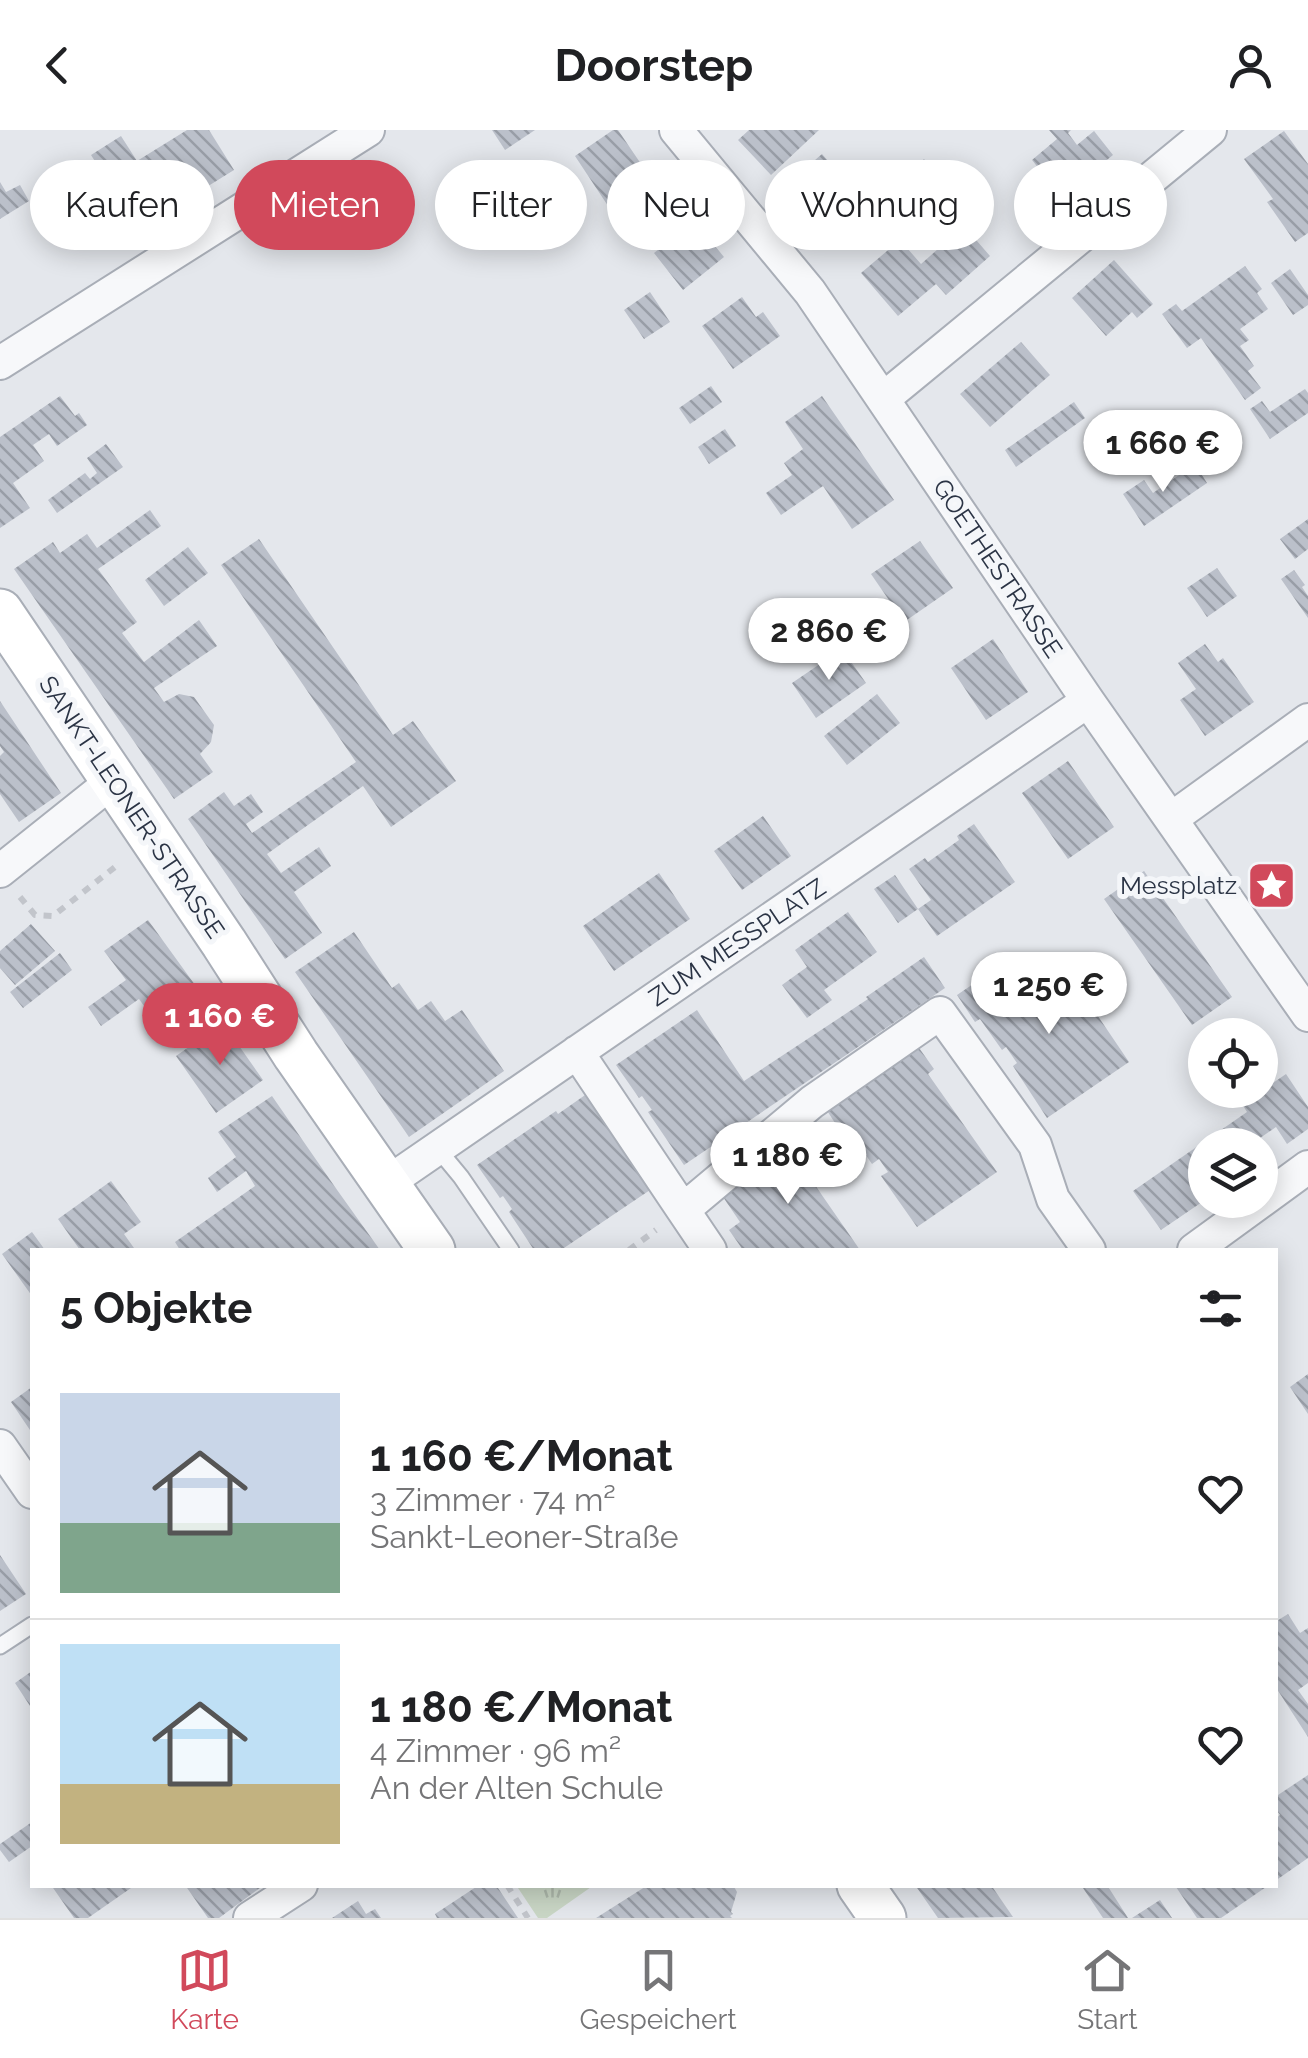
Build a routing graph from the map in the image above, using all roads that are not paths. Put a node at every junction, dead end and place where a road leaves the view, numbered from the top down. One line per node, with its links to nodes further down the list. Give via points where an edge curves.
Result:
1 (368, 130): 4 (street)
2 (676, 130): 5 (street, GOETHESTRASSE, via 810,292)
3 (1210, 130): 5 (street)
4 (0, 363)
5 (883, 398): 7 (street, GOETHESTRASSE)
6 (0, 612): 9 (street, SANKT-LEONER-STRASSE)
7 (1088, 702): 10 (street, GOETHESTRASSE); 13 (street, ZUM MESSPLATZ)
8 (1308, 720): 10 (street)
9 (114, 780): 11 (street); 16 (street, SANKT-LEONER-STRASSE)
10 (1172, 819): 12 (street, GOETHESTRASSE)
11 (0, 871)
12 (1308, 1016)
13 (577, 1052): 14 (street, ZUM MESSPLATZ); 17 (street)
14 (437, 1148): 16 (street, ZUM MESSPLATZ); 19 (lane)
15 (1308, 1167): 22 (street)
16 (386, 1183): 18 (street, SANKT-LEONER-STRASSE)
17 (684, 1210): 20 (street); 21 (street, via 812,1102 940,1013 1035,1145 1053,1198)
18 (431, 1248)
19 (510, 1248)
20 (709, 1248)
21 (1088, 1248)
22 (1197, 1248)
23 (0, 1446): 24 (street)
24 (30, 1489)
25 (30, 1626): 26 (lane)
26 (0, 1646)
27 (295, 1888): 29 (street)
28 (862, 1888): 30 (street)
29 (250, 1918)
30 (882, 1918)

